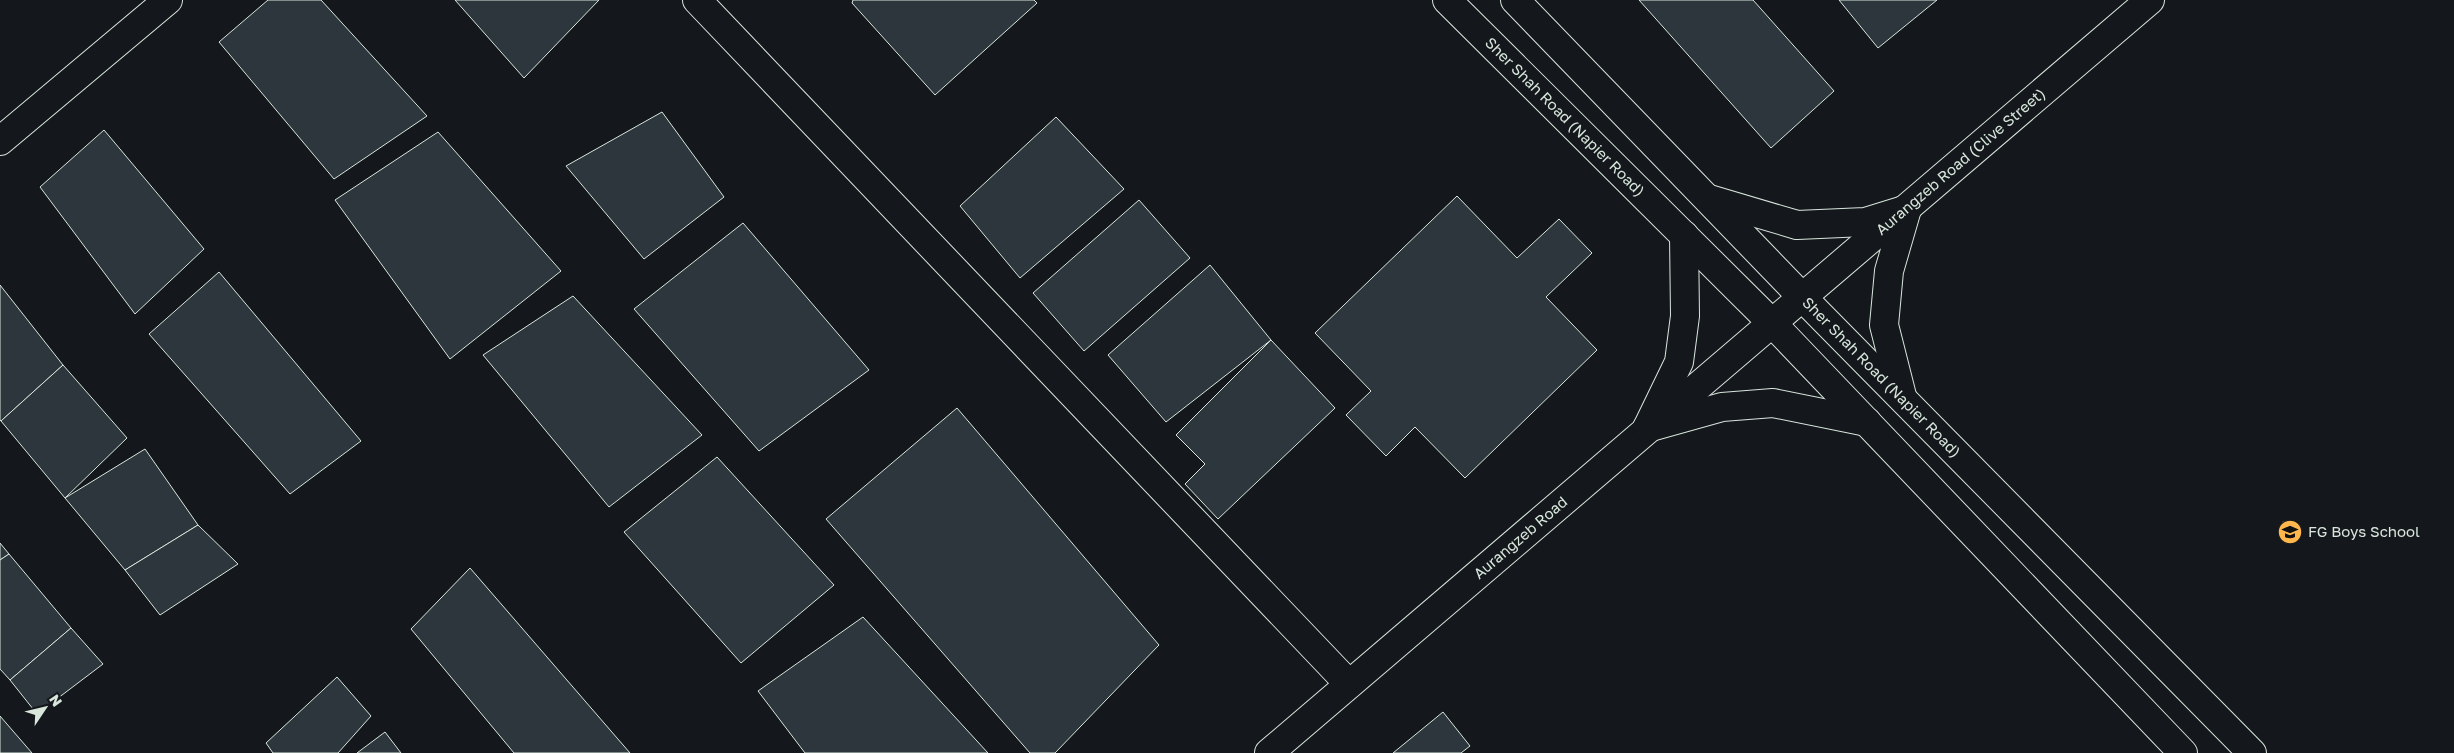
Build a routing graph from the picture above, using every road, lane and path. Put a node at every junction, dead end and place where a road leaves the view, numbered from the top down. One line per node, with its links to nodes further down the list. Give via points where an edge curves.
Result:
1 (168, 0): 6 (main road)
2 (697, 0): 15 (main road)
3 (1447, 0): 9 (main road, Sher Shah Road (Napier Road))
4 (1515, 0): 7 (main road, Sher Shah Road (Napier Road))
5 (2150, 0): 8 (main road, Aurangzeb Road (Clive Street))
6 (0, 141)
7 (1707, 198): 8 (main road, via 1797,225 1864,222); 10 (main road, Sher Shah Road (Napier Road))
8 (1907, 209): 10 (main road, Aurangzeb Road (Clive Street)); 12 (main road, via 1889,271 1884,325)
9 (1684, 235): 11 (main road, Sher Shah Road (Napier Road)); 14 (main road, via 1686,316 1679,362)
10 (1803, 298): 11 (main road, Aurangzeb Road (Clive Street)); 12 (main road, Sher Shah Road (Napier Road))
11 (1773, 324): 13 (main road, Sher Shah Road (Napier Road)); 14 (main road, Aurangzeb Road)
12 (1902, 396): 18 (main road, Sher Shah Road (Napier Road))
13 (1867, 422): 14 (main road, via 1773,403 1722,407); 17 (main road, Sher Shah Road (Napier Road))
14 (1647, 428): 15 (main road, Aurangzeb Road)
15 (1349, 684): 16 (main road, Aurangzeb Road)
16 (1269, 753)
17 (2183, 753)
18 (2252, 753)

